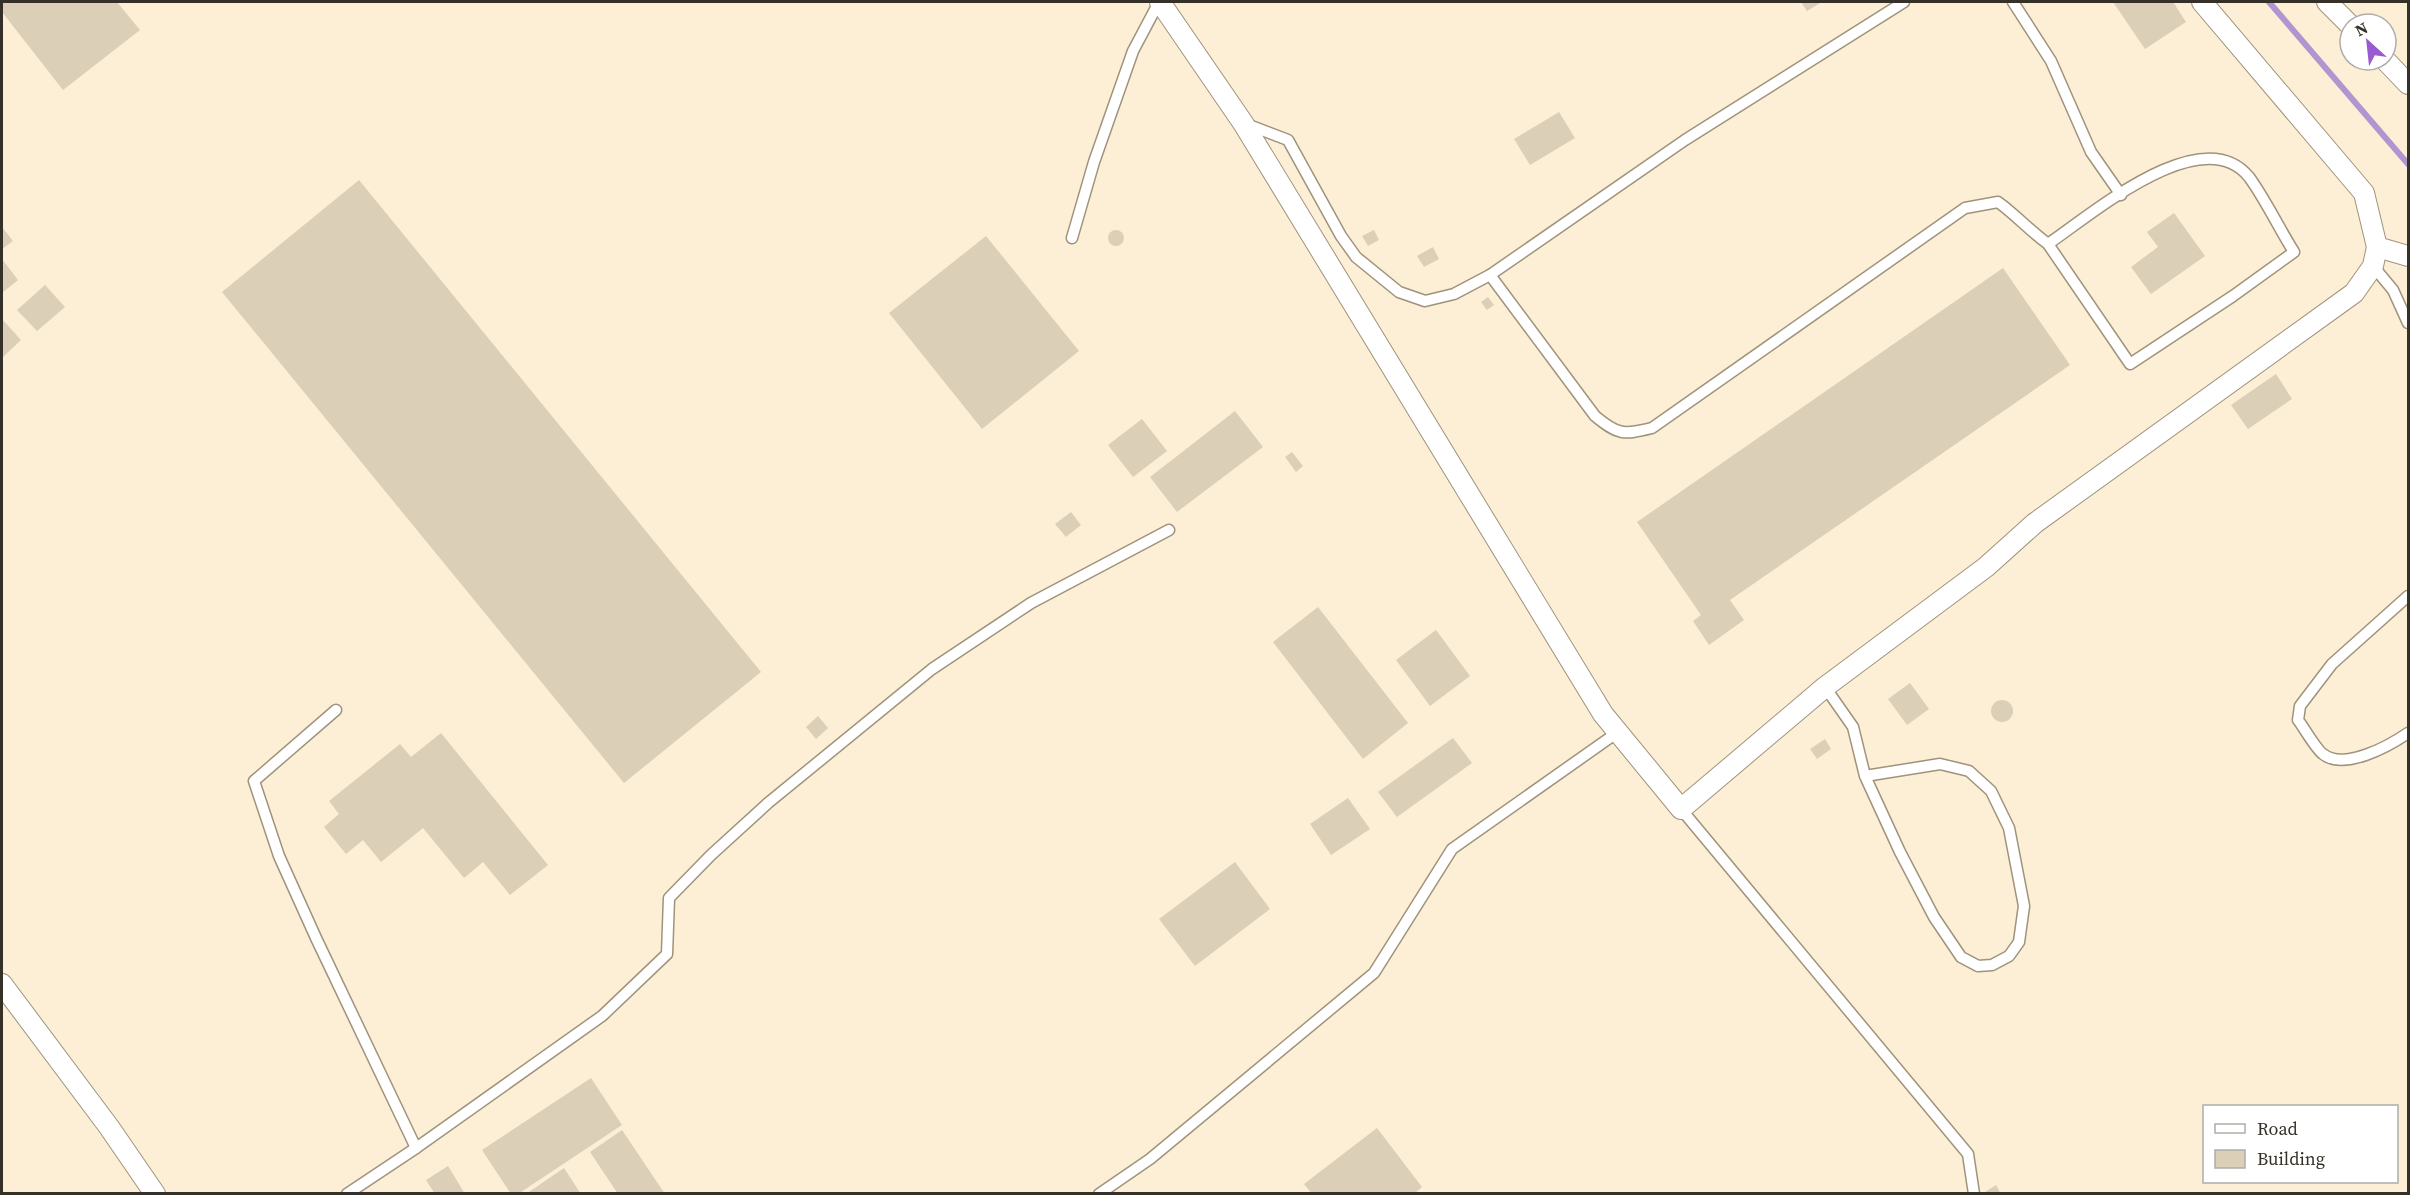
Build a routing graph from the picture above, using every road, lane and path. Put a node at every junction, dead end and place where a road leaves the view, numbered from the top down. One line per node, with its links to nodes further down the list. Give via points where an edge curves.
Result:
1 (1159, 2): 9 (street); 11 (lane, via 1133,51)
2 (1904, 2): 16 (lane, via 1685,140)
3 (2013, 2): 10 (lane, via 2051,61 2091,152)
4 (2202, 2): 13 (street, via 2364,193)
5 (2327, 2): 6 (street)
6 (2338, 13)
7 (2397, 72): 8 (street)
8 (2409, 84)
9 (1243, 123): 16 (lane, via 1288,141 1341,236 1356,256 1399,292 1425,301 1454,294); 22 (street, via 1597,704)
10 (2121, 195): 12 (lane); 12 (lane, via 2178,162 2223,159 2248,176 2294,252 2130,364)
11 (1072, 238)
12 (2048, 244): 16 (lane, via 1998,202 1965,208 1652,428 1630,433 1612,430 1595,416)
13 (2377, 247): 14 (street); 15 (street)
14 (2409, 256)
15 (2373, 266): 17 (lane, via 2393,290); 20 (street, via 2354,293 2035,523 1986,567)
16 (1490, 275)
17 (2409, 322)
18 (1169, 530): 27 (lane, via 1031,603 932,669 768,803 669,898 667,954 602,1016)
19 (2409, 596): 23 (lane, via 2331,664 2300,705 2298,720 2323,754 2342,762 2388,747)
20 (1825, 687): 24 (lane, via 1853,727); 25 (street)
21 (336, 710): 27 (lane, via 254,782 315,938)
22 (1618, 732): 25 (street); 30 (lane, via 1452,849 1374,973 1150,1159)
23 (2409, 733)
24 (1865, 776): 24 (lane, via 1934,917 1961,957 1978,966 1992,965 2009,956 2019,942 2024,906 2009,828 1991,792 1969,771 1940,764)
25 (1681, 809): 31 (lane, via 1968,1154)
26 (2, 984): 28 (street)
27 (416, 1148): 29 (lane)
28 (155, 1194)
29 (347, 1194)
30 (1099, 1194)
31 (1974, 1194)

